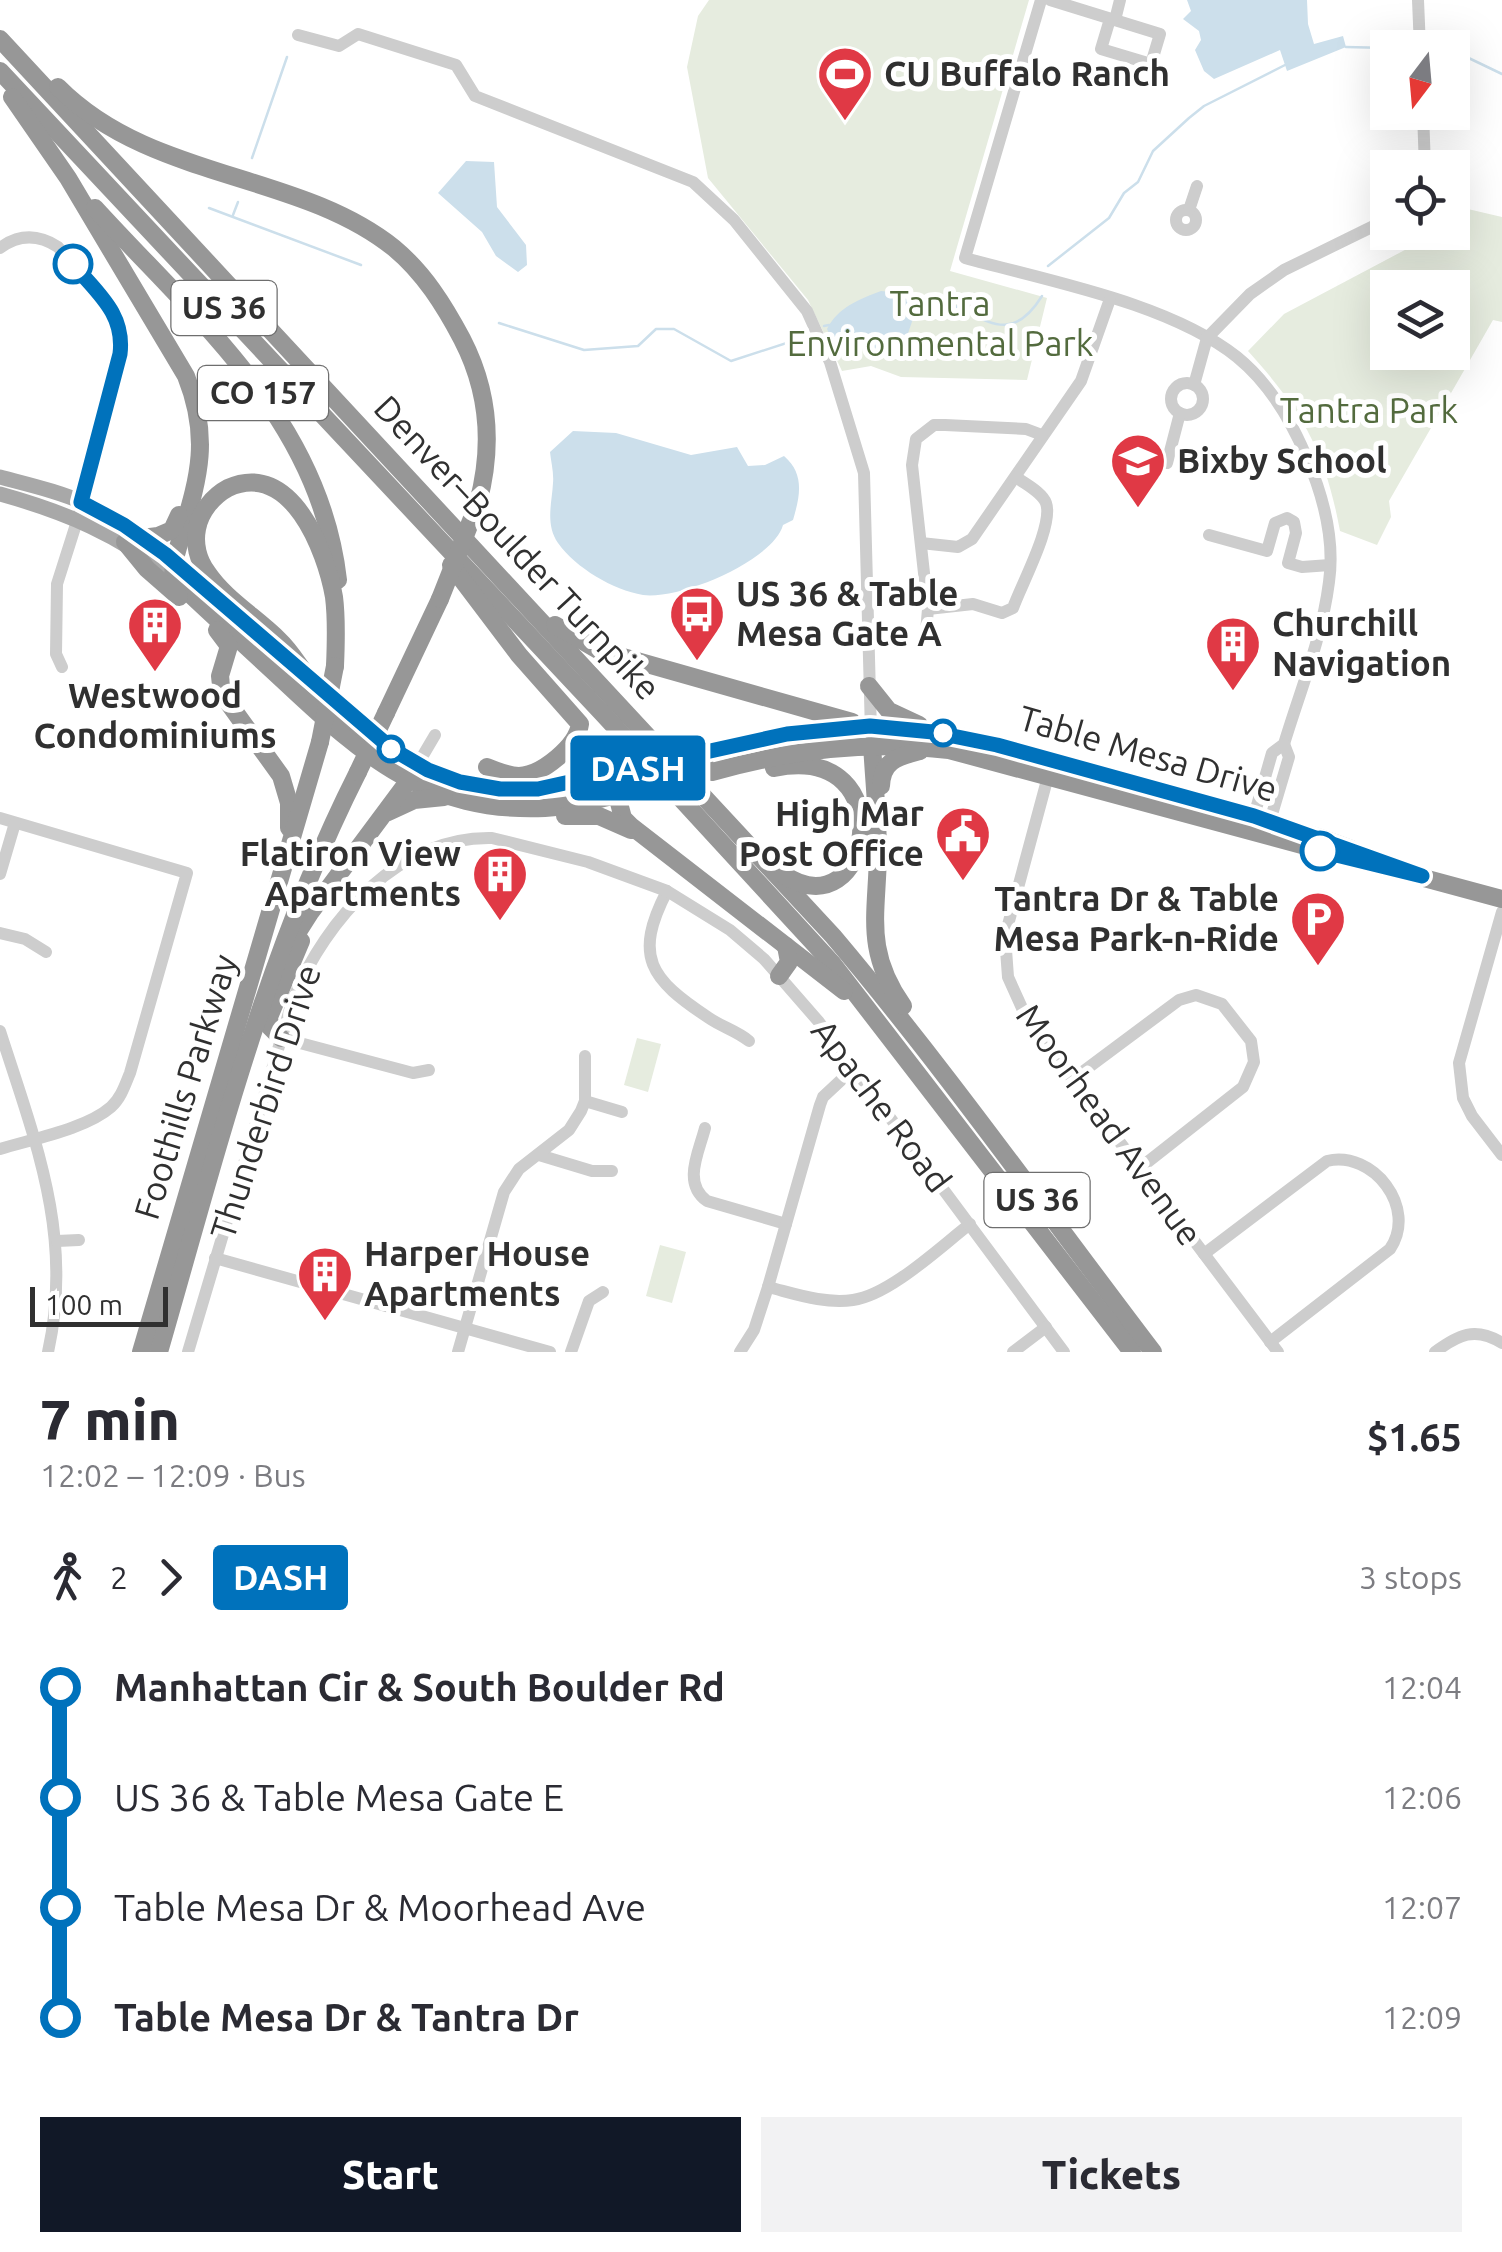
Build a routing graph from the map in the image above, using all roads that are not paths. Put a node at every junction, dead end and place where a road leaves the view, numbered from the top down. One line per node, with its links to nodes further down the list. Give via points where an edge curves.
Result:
1 (1041, 0): 17 (street, via 965,258)
2 (1050, 0): 5 (street)
3 (1120, 0): 5 (street)
4 (1418, 0): 7 (street)
5 (1113, 20): 5 (street, via 1160,34 1151,64 1101,49)
6 (0, 30): 70 (highway, bridge, via 107,126 336,213 381,238 408,260 450,314 480,387 487,454 478,503 440,599 309,873)
7 (1419, 30)
8 (298, 35): 42 (street, via 339,46 358,34 456,65 476,96 693,182 754,243 808,311 864,472)
9 (0, 39): 36 (highway, Denver–Boulder Turnpike / US 36)
10 (0, 71): 27 (highway, Denver–Boulder Turnpike / US 36)
11 (0, 81): 12 (highway, CO 157)
12 (68, 178): 23 (highway, via 186,376 200,416); 39 (highway, CO 157, via 249,376 294,442 334,556 341,616)
13 (1196, 186): 14 (street)
14 (1189, 210)
15 (1370, 229): 18 (street, via 1270,279)
16 (0, 248): 28 (street, via 24,236 49,241 121,329)
17 (1110, 299): 18 (street); 21 (street, via 1090,364)
18 (1207, 338): 19 (street); 34 (street, via 1255,374 1296,432 1316,480)
19 (1194, 385): 20 (street, via 1202,405 1192,414); 20 (street, via 1180,384 1172,392)
20 (1180, 413): 22 (street)
21 (1042, 435): 25 (street); 31 (street, via 934,425 916,439 912,465)
22 (1167, 464)
23 (198, 474): 30 (highway, via 172,530); 35 (highway)
24 (0, 477): 28 (main road)
25 (1016, 477): 31 (street, via 968,544); 37 (street, via 1040,495 1047,515 1013,608)
26 (0, 494): 28 (main road)
27 (402, 499): 50 (highway, via 498,629 579,720 576,736 539,770 522,776 486,767); 74 (highway, Denver–Boulder Turnpike / US 36, via 780,905)
28 (79, 510): 30 (main road); 40 (street, via 57,584 56,654)
29 (1210, 535): 32 (street)
30 (134, 540): 35 (main road); 61 (highway, via 146,569 229,646 222,694 275,766 289,803)
31 (921, 543): 37 (street)
32 (1267, 551): 33 (street); 33 (street, via 1276,522 1293,520)
33 (1288, 563): 34 (street)
34 (1330, 565): 57 (street, via 1322,622 1284,744 1289,757)
35 (174, 570): 41 (main road); 48 (highway, Table Mesa Drive, via 332,726 368,756)
36 (498, 576): 43 (highway, via 566,634 598,650 760,686); 59 (highway, Denver–Boulder Turnpike / US 36)
37 (928, 609): 38 (street)
38 (926, 632)
39 (336, 666): 41 (highway, Table Mesa Drive, via 330,577 310,530 278,490 232,486 200,518 201,563 294,655); 61 (highway, Foothills Parkway / CO 157, bridge)
40 (62, 667)
41 (309, 679): 48 (highway, Table Mesa Drive)
42 (869, 686): 43 (street); 45 (highway, via 889,711)
43 (871, 735): 45 (highway, Table Mesa Drive); 46 (highway, Table Mesa Drive); 46 (highway, Table Mesa Drive, via 800,732 752,741); 55 (highway)
44 (435, 736): 48 (street)
45 (932, 740): 47 (highway, Table Mesa Drive); 55 (highway, via 886,765)
46 (709, 765): 49 (highway, Table Mesa Drive, bridge); 59 (highway, via 750,772 816,765 857,802 859,848 835,881 802,886)
47 (1050, 768): 57 (highway, Table Mesa Drive); 79 (street, Moorhead Avenue, via 1004,954 1027,1019)
48 (413, 773): 50 (highway, Table Mesa Drive); 51 (highway, Table Mesa Drive); 53 (highway)
49 (631, 784): 50 (highway, Table Mesa Drive); 52 (highway, Table Mesa Drive, via 569,806); 58 (highway, via 619,803 623,818)
50 (512, 789)
51 (449, 796): 52 (highway, Table Mesa Drive); 53 (highway, via 414,800)
52 (502, 807): 58 (highway, via 533,817 599,816)
53 (384, 815): 62 (highway)
54 (0, 818): 56 (street)
55 (876, 821): 75 (highway, via 874,935 892,988)
56 (15, 823): 60 (street); 83 (street, via 187,874 119,1098 90,1120)
57 (1260, 823): 64 (highway, Table Mesa Drive)
58 (640, 834): 67 (highway)
59 (763, 860): 75 (highway, Denver–Boulder Turnpike / US 36)
60 (0, 874)
61 (281, 878): 102 (highway, Foothills Parkway / CO 157)
62 (337, 880): 70 (highway, via 294,938); 72 (highway, via 272,1007 268,1023)
63 (667, 891): 69 (street, Apache Road, via 730,930); 72 (street, Thunderbird Drive, via 492,838 450,841 407,861 339,919 302,976); 73 (street, via 649,930 656,973 706,1017)
64 (1502, 898)
65 (1502, 912): 86 (street, via 1459,1064 1472,1116)
66 (0, 933): 68 (street)
67 (786, 946): 69 (highway, via 789,962); 74 (highway)
68 (46, 952)
69 (779, 976): 78 (street, Apache Road)
70 (262, 1000): 103 (highway, Foothills Parkway)
71 (0, 1031): 83 (street)
72 (281, 1038): 77 (street, via 413,1073); 94 (street, Thunderbird Drive)
73 (749, 1041)
74 (894, 1041): 111 (highway, Denver–Boulder Turnpike / US 36)
75 (924, 1046): 112 (highway, Denver–Boulder Turnpike / US 36)
76 (585, 1056): 80 (street)
77 (429, 1070)
78 (853, 1070): 89 (street, via 824,1097); 90 (street, Apache Road)
79 (1073, 1080): 87 (street, Moorhead Avenue); 87 (street, via 1189,996 1222,1004 1251,1041 1254,1062 1243,1087)
80 (585, 1101): 81 (street); 85 (street, via 570,1130)
81 (622, 1112)
82 (705, 1128): 89 (street, via 693,1176 698,1195)
83 (34, 1138): 84 (street); 92 (street)
84 (0, 1149)
85 (539, 1155): 88 (street); 98 (street, via 504,1192)
86 (1502, 1155)
87 (1140, 1168): 93 (street, Moorhead Avenue)
88 (612, 1171)
89 (786, 1224): 95 (street)
90 (970, 1224): 95 (street, via 862,1298 818,1300); 97 (street, Apache Road)
91 (78, 1240): 92 (street)
92 (57, 1242): 101 (street)
93 (1204, 1254): 100 (street, Moorhead Avenue); 100 (street, via 1326,1161 1350,1159 1372,1170 1399,1208 1398,1237)
94 (216, 1258): 98 (street); 104 (street, Thunderbird Drive)
95 (768, 1286): 108 (street)
96 (603, 1292): 107 (street, via 589,1301)
97 (1046, 1327): 109 (street); 110 (street, Apache Road)
98 (466, 1328): 105 (street); 106 (street)
99 (1502, 1342): 113 (street, via 1464,1334)
100 (1274, 1347)
101 (48, 1352)
102 (141, 1352)
103 (159, 1352)
104 (188, 1352)
105 (458, 1352)
106 (550, 1352)
107 (571, 1352)
108 (740, 1352)
109 (1014, 1352)
110 (1064, 1352)
111 (1132, 1352)
112 (1154, 1352)
113 (1435, 1352)

